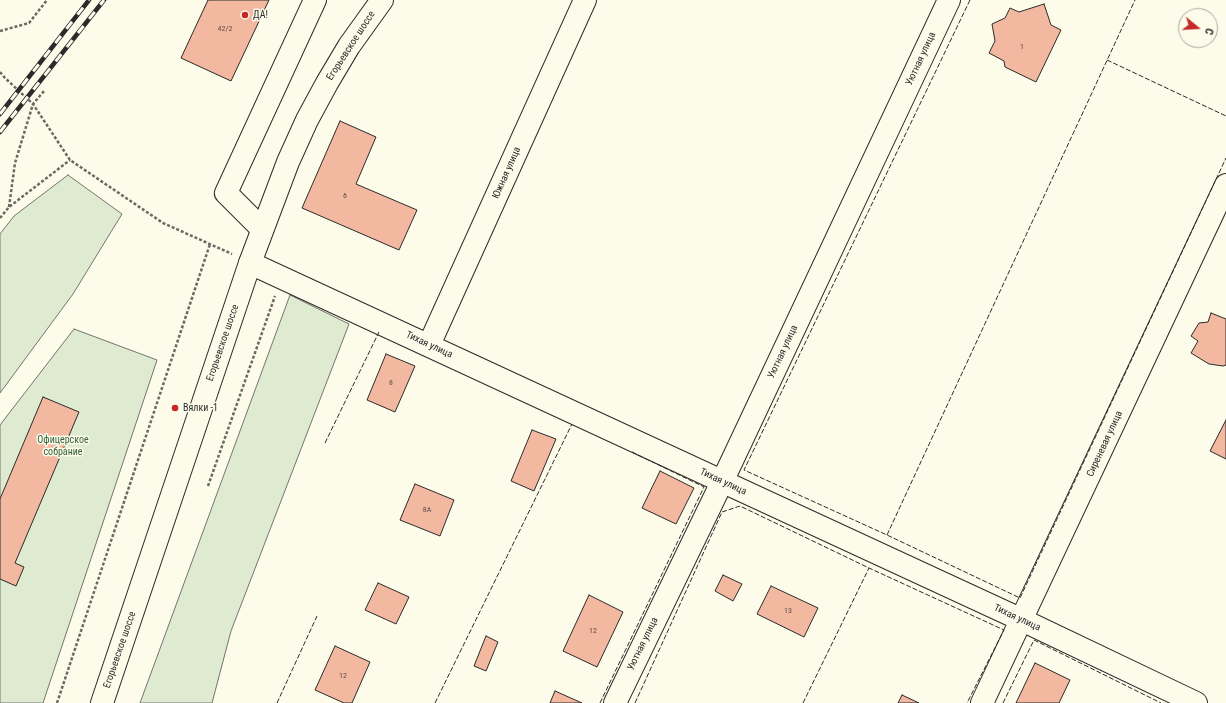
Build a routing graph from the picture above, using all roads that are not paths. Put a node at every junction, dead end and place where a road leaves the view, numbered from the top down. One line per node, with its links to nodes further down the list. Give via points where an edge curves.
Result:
1 (316, 0): 6 (street, via 226,193)
2 (382, 0): 6 (street, Егорьевское шоссе, via 349,46 307,120)
3 (585, 0): 8 (street, Южная улица)
4 (949, 0): 9 (street, Уютная улица)
5 (1226, 185): 10 (street, Сиреневая улица)
6 (262, 230): 7 (street, Егорьевское шоссе)
7 (250, 263): 8 (street, Тихая улица); 11 (street, Егорьевское шоссе)
8 (429, 345): 9 (street, Тихая улица)
9 (722, 482): 10 (street, Тихая улица); 12 (street, Уютная улица)
10 (1022, 620): 13 (street, Сиреневая улица); 14 (street, Тихая улица)
11 (102, 703)
12 (615, 703)
13 (982, 703)
14 (1196, 703)

